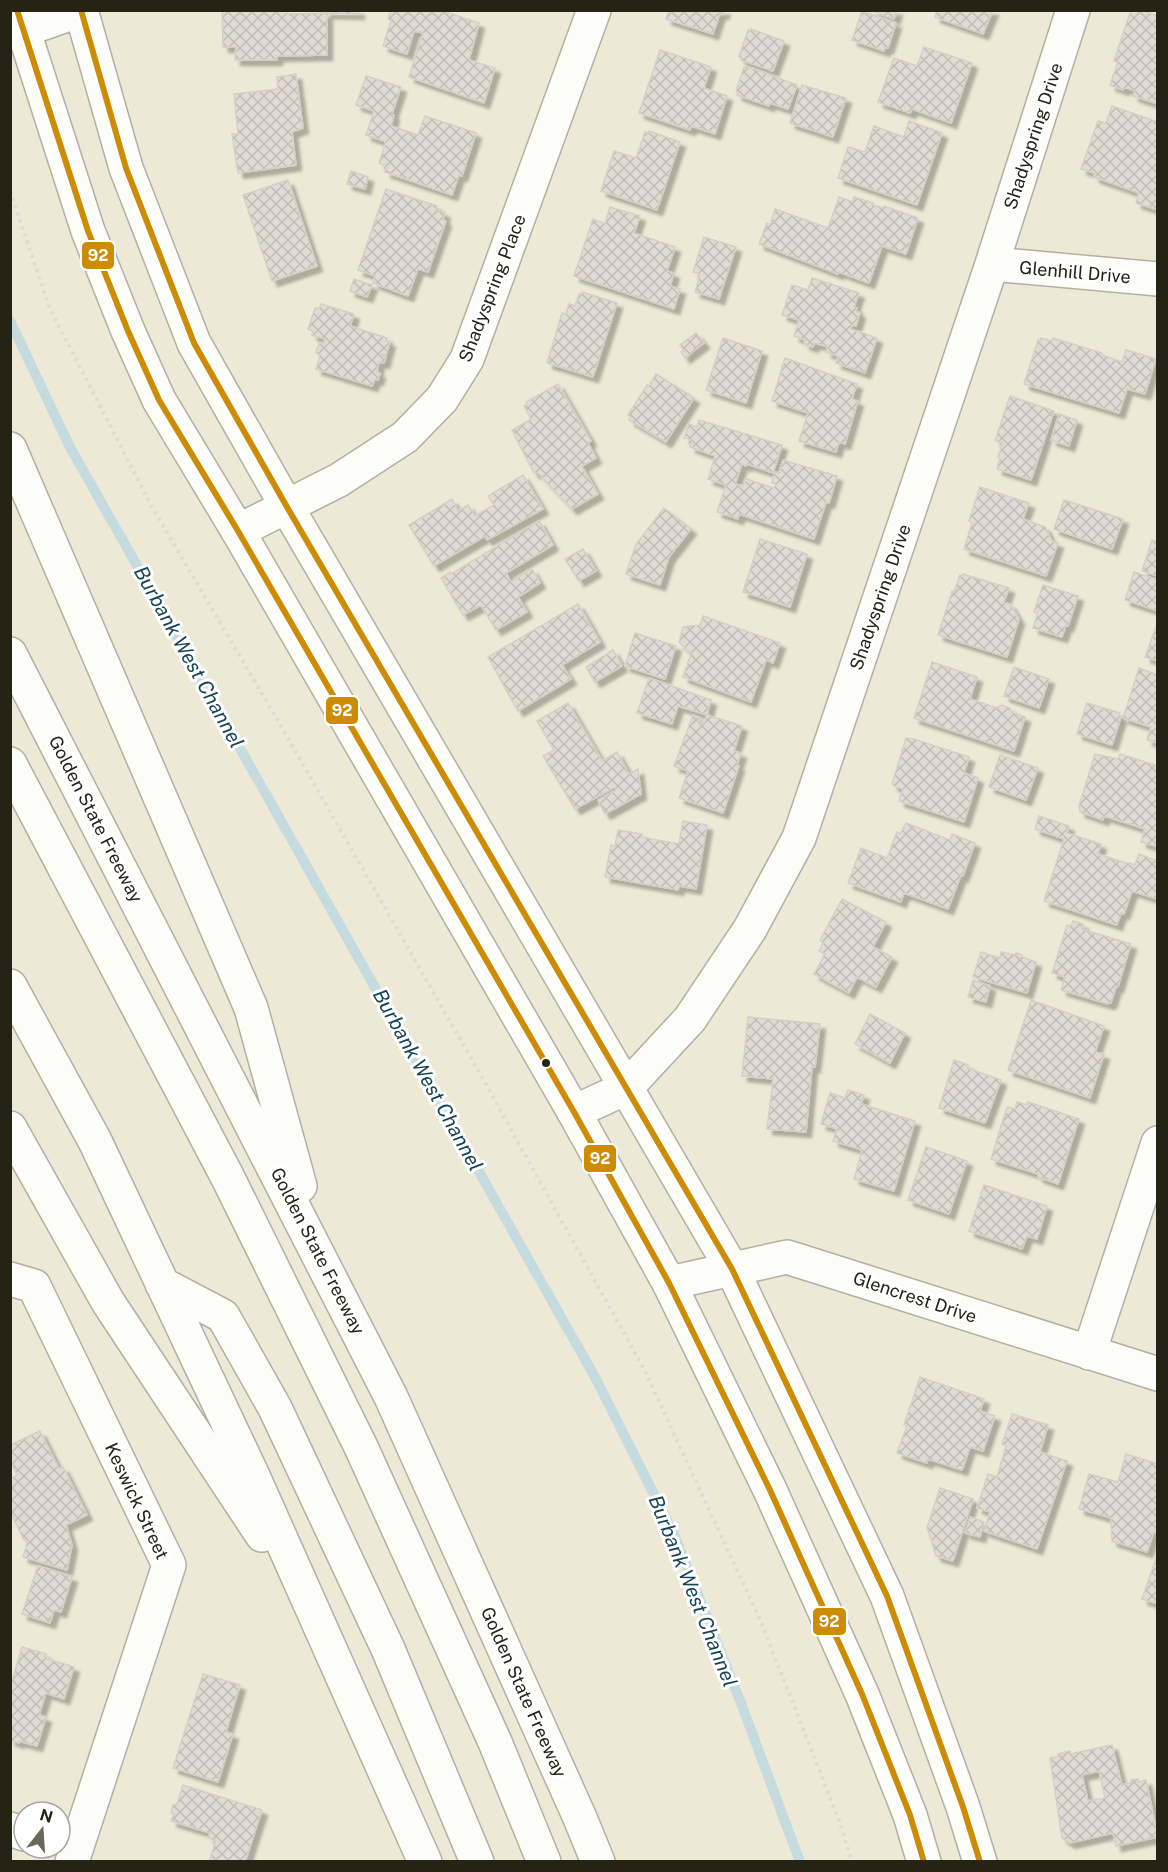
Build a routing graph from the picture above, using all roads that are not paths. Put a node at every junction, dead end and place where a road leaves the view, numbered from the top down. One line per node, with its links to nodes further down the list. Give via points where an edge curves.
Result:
1 (594, 10): 8 (main road, Shadyspring Place, via 467,359 442,399 405,437 339,480)
2 (1073, 10): 5 (main road, Shadyspring Drive)
3 (81, 11): 4 (main road); 8 (main road, via 126,168 194,343)
4 (21, 20): 9 (main road, via 88,231 128,330 159,400)
5 (992, 264): 6 (main road, Glenhill Drive); 13 (main road, Shadyspring Drive, via 798,838 750,929 690,1019)
6 (1158, 279)
7 (10, 449): 17 (main road, via 251,1008)
8 (287, 507): 9 (main road, Shadyspring Place); 13 (main road)
9 (237, 531): 14 (main road)
10 (10, 654): 17 (main road, Golden State Freeway)
11 (10, 764): 28 (main road, via 228,1178 361,1447 495,1742)
12 (10, 986): 21 (main road, via 95,1141)
13 (626, 1088): 14 (main road, Shadyspring Drive); 18 (main road)
14 (574, 1112): 20 (main road)
15 (10, 1128): 24 (main road, via 108,1302)
16 (1158, 1143): 22 (main road)
17 (318, 1251): 29 (main road, Golden State Freeway, via 391,1397)
18 (732, 1269): 20 (main road, Glencrest Drive); 22 (main road, Glencrest Drive, via 787,1257); 31 (main road, via 887,1596)
19 (10, 1279): 25 (main road, Keswick Street, via 34,1286 169,1565)
20 (669, 1283): 30 (main road, via 770,1490 862,1694 910,1815)
21 (162, 1284): 24 (main road); 27 (main road, via 223,1316 275,1408 388,1648)
22 (1089, 1353): 23 (main road, Glencrest Drive)
23 (1158, 1374)
24 (319, 1621): 26 (main road)
25 (72, 1844)
26 (426, 1862)
27 (477, 1862)
28 (544, 1862)
29 (598, 1862)
30 (924, 1862)
31 (980, 1862)

